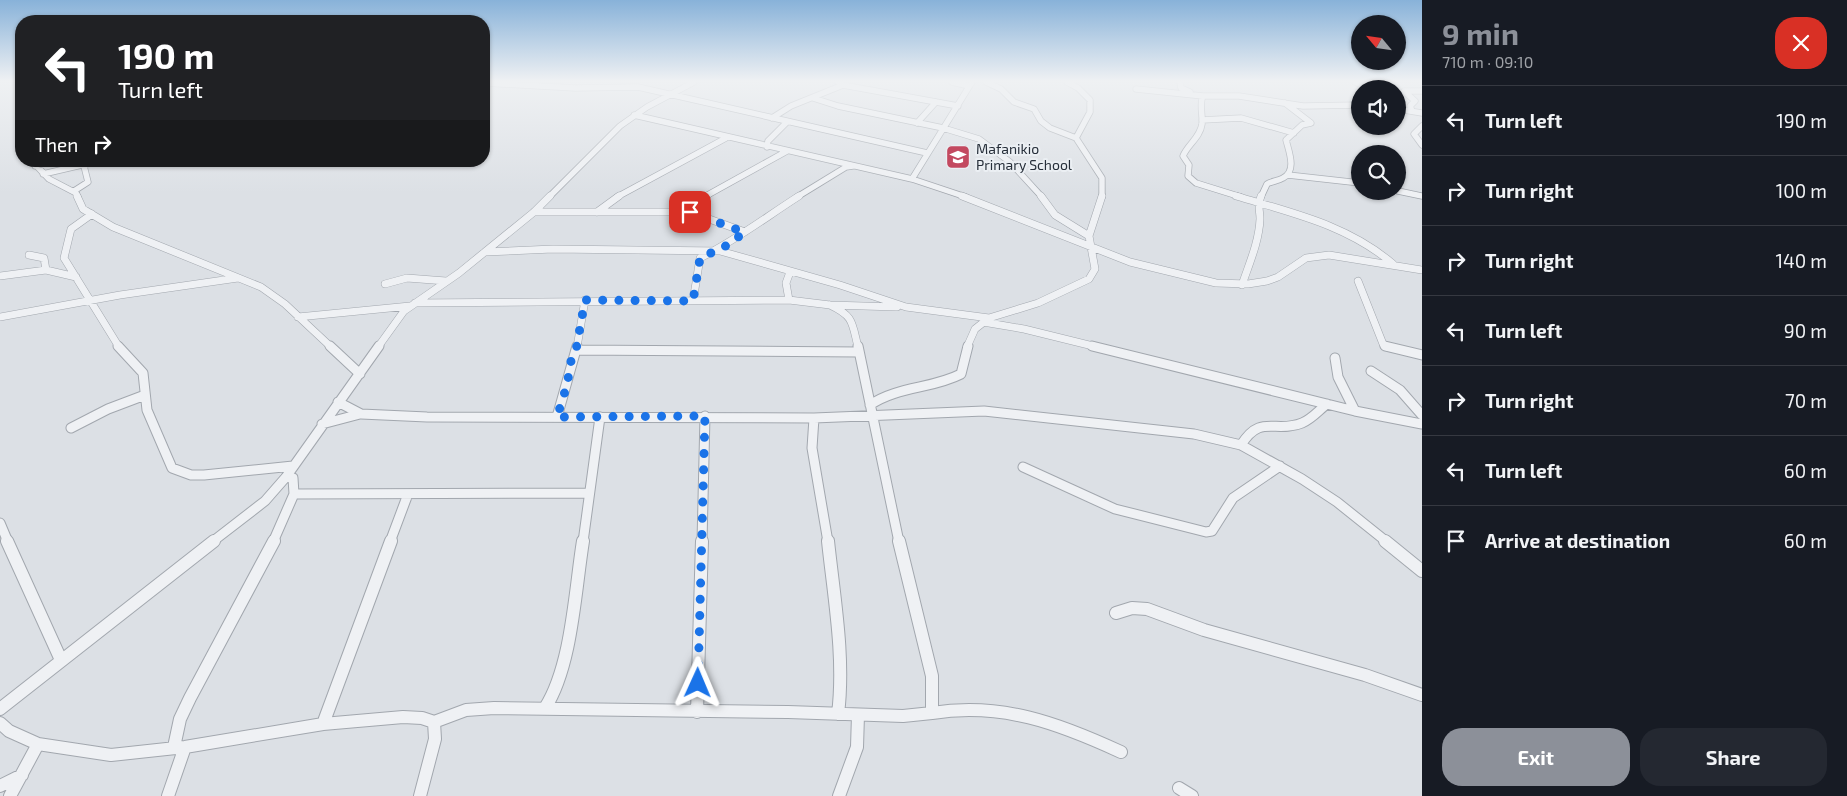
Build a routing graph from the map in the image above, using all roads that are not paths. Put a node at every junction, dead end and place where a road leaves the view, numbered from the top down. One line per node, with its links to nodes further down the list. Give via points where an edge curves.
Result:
1 (629, 119): 37 (street)
2 (651, 119): 18 (street)
3 (776, 119): 13 (street)
4 (898, 119): 14 (street)
5 (920, 119): 14 (street)
6 (949, 119): 16 (street)
7 (1038, 119): 19 (street)
8 (1087, 119): 19 (street)
9 (1218, 119): 12 (street)
10 (1244, 119): 17 (street)
11 (1306, 119): 17 (street, via 1311,123 1302,125)
12 (1202, 120): 35 (street, via 1198,136 1188,145 1183,156 1189,165 1188,176 1204,186)
13 (787, 122): 21 (street, via 768,141); 23 (street)
14 (917, 123): 16 (street)
15 (1422, 126): 20 (street, via 1414,134)
16 (943, 128): 23 (street); 41 (street, via 979,139 998,151 1035,188 1055,215)
17 (1294, 133): 29 (street, via 1286,140 1290,154)
18 (726, 138): 21 (street); 38 (street, via 626,190)
19 (1076, 138): 41 (street, via 1102,178 1102,198)
20 (1422, 144)
21 (767, 147): 22 (street)
22 (787, 151): 24 (street); 36 (street)
23 (927, 153): 30 (street)
24 (854, 166): 30 (street); 40 (street, via 846,167)
25 (37, 167): 28 (street)
26 (79, 167): 28 (street)
27 (84, 167): 32 (street, via 88,182)
28 (43, 174): 32 (street)
29 (1288, 175): 31 (street); 35 (street, via 1267,184)
30 (912, 179): 42 (street)
31 (1351, 183)
32 (74, 191): 39 (street, via 83,209)
33 (1406, 193): 34 (street)
34 (1422, 196)
35 (1258, 203): 47 (street, via 1288,210 1360,238 1377,248); 57 (street, via 1260,219)
36 (682, 211): 38 (street); 40 (street)
37 (534, 212): 38 (street); 44 (street)
38 (597, 212)
39 (92, 214): 52 (street, via 71,229 64,252 64,258); 53 (street, via 119,230)
40 (744, 232): 43 (street, via 730,244)
41 (1089, 236): 42 (street)
42 (1092, 247): 57 (street, via 1159,270 1216,283); 67 (street, via 1095,269 1089,279 1038,303)
43 (714, 250): 46 (street); 50 (street)
44 (485, 252): 46 (street, via 553,249); 54 (street)
45 (29, 255): 48 (street, via 44,258)
46 (698, 255): 61 (street)
47 (1393, 264): 49 (street); 57 (street, via 1344,256 1319,256 1296,263 1278,277)
48 (46, 270): 51 (street); 52 (street)
49 (1422, 270)
50 (790, 272): 59 (street, via 786,283); 64 (street)
51 (0, 276)
52 (76, 277): 60 (street)
53 (238, 278): 60 (street); 65 (street, via 261,286)
54 (446, 281): 56 (street, via 413,279); 63 (street)
55 (1358, 282): 70 (street, via 1383,344)
56 (385, 284)
57 (1242, 285)
58 (585, 300): 61 (street); 63 (street); 68 (street)
59 (789, 300): 61 (street); 62 (street)
60 (92, 301): 66 (street); 74 (street, via 119,347 143,373)
61 (693, 301)
62 (830, 304): 64 (street); 69 (street, via 846,312 850,318)
63 (411, 305): 65 (street); 73 (street)
64 (906, 307): 67 (street)
65 (298, 317): 73 (street)
66 (1, 318)
67 (986, 320): 76 (street); 77 (street, via 975,329 969,340 961,374 880,396)
68 (576, 350): 69 (street); 82 (street)
69 (859, 352): 77 (street)
70 (1422, 355)
71 (1335, 358): 78 (street, via 1338,377)
72 (1372, 371): 80 (street, via 1400,388)
73 (360, 374): 75 (street)
74 (145, 395): 87 (street); 89 (street, via 152,424 172,468 191,475)
75 (338, 402): 79 (street); 85 (street)
76 (1327, 404): 78 (street); 88 (street, via 1298,424 1264,425 1254,429)
77 (872, 410): 84 (street); 88 (street, via 1009,412 1194,434); 104 (street, via 900,547 932,676)
78 (1355, 411): 86 (street)
79 (361, 414): 82 (street); 85 (street)
80 (1422, 415)
81 (705, 416): 83 (street); 84 (street); 103 (street)
82 (557, 417): 83 (street)
83 (600, 417): 93 (street)
84 (814, 418): 105 (street, via 812,448 826,521 838,631 841,691)
85 (322, 424): 89 (street)
86 (1422, 424)
87 (71, 428)
88 (1241, 445): 90 (street)
89 (293, 466): 92 (street)
90 (1280, 466): 91 (street, via 1235,497 1217,525 1206,532 1115,509); 97 (street, via 1337,502)
91 (1023, 468)
92 (286, 477): 94 (street, via 293,478); 99 (street, via 248,516)
93 (590, 493): 95 (street); 101 (street, via 565,656 554,694)
94 (294, 494): 95 (street); 111 (street, via 278,533 180,719)
95 (408, 494): 109 (street)
96 (0, 523): 99 (street, via 50,628)
97 (1422, 571)
98 (1116, 613): 100 (street, via 1132,608 1147,609 1204,630)
99 (61, 660): 102 (street)
100 (1422, 694)
101 (545, 708): 103 (street); 107 (street, via 466,710)
102 (0, 709)
103 (697, 712): 105 (street)
104 (932, 713): 106 (street); 112 (street, via 978,707 1002,711 1058,725)
105 (838, 714): 106 (street)
106 (858, 715): 119 (street, via 860,730 856,748)
107 (434, 722): 109 (street, via 404,717); 118 (street, via 435,739)
108 (0, 723): 110 (street, via 9,731)
109 (323, 724): 111 (street)
110 (38, 744): 111 (street, via 111,756); 113 (street)
111 (180, 747): 117 (street)
112 (1121, 752)
113 (23, 774): 114 (street); 116 (street)
114 (0, 786)
115 (1179, 788): 120 (street)
116 (10, 796)
117 (168, 796)
118 (420, 796)
119 (838, 796)
120 (1192, 796)

